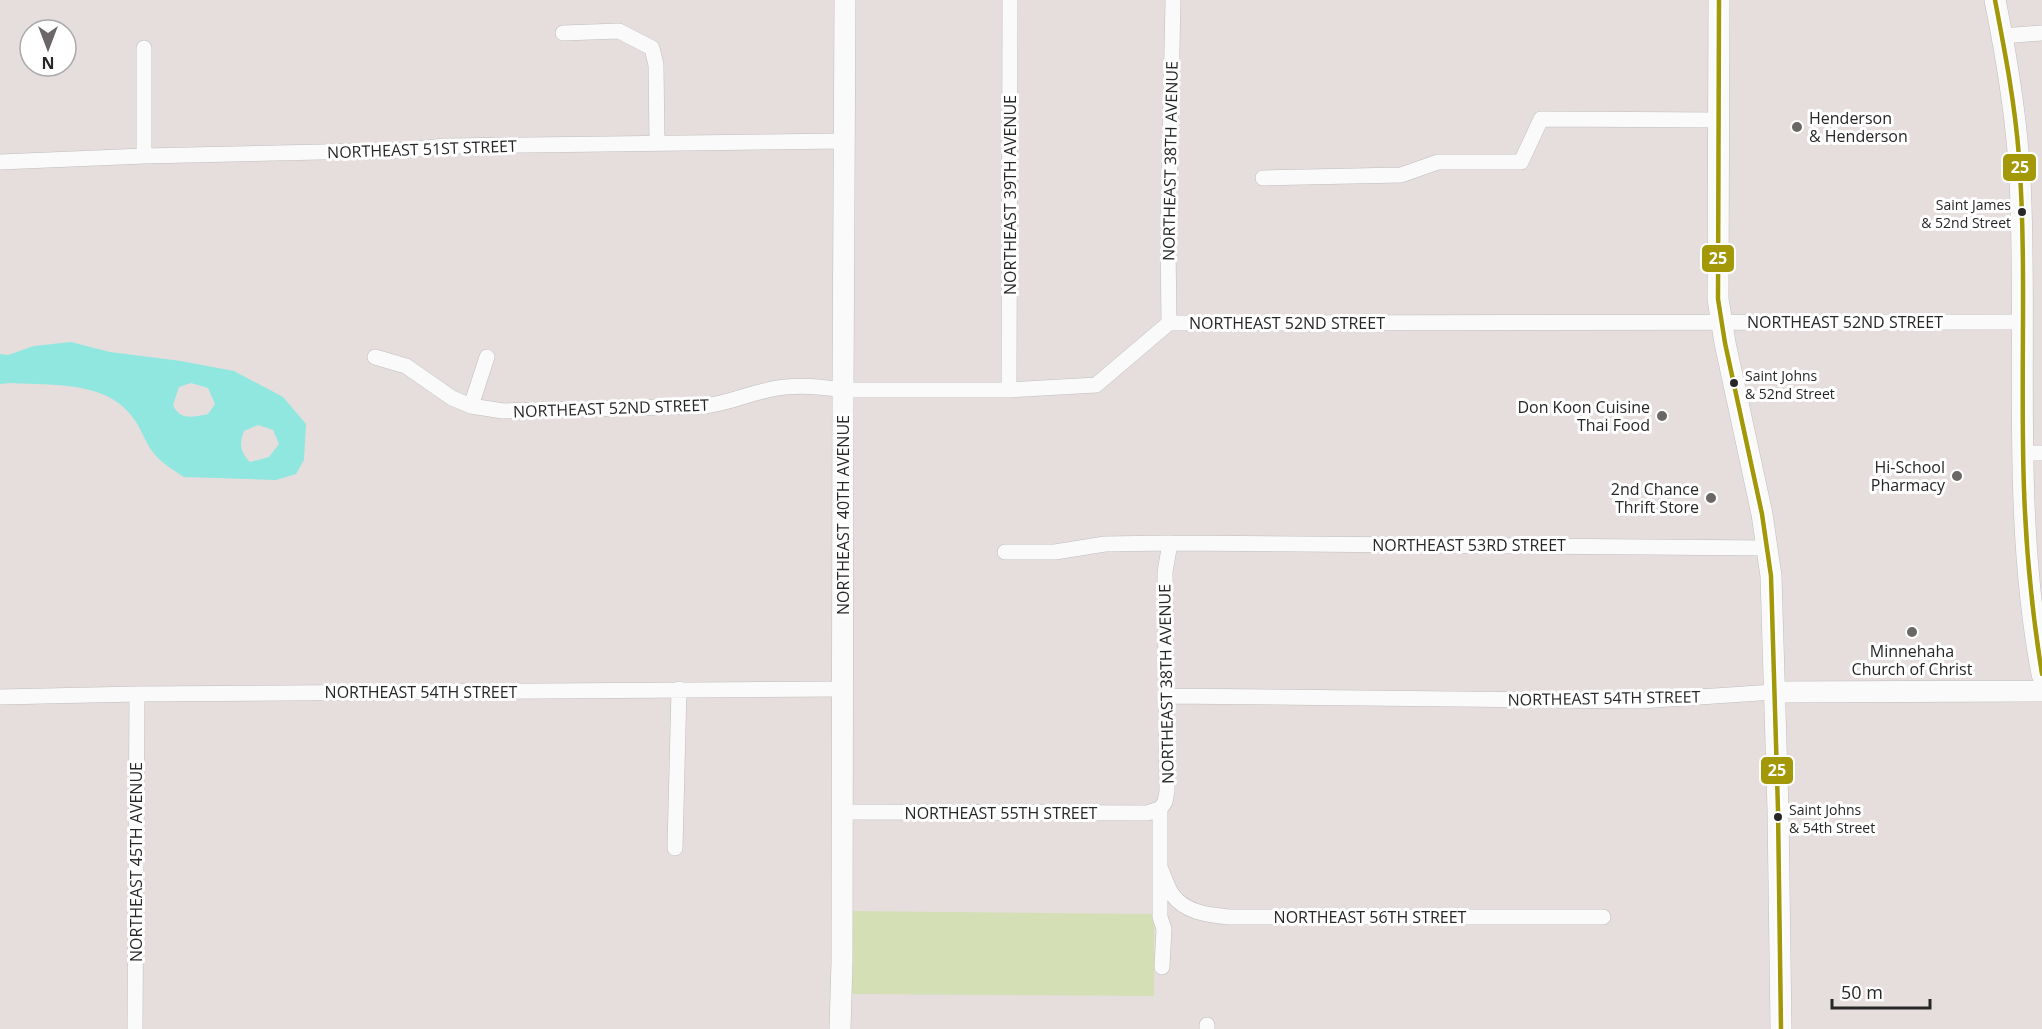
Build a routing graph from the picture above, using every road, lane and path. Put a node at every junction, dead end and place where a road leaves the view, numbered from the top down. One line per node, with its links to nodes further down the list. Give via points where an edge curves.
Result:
1 (845, 0): 11 (main road, NORTHEAST 40TH AVENUE)
2 (1011, 0): 22 (street, NORTHEAST 39TH AVENUE)
3 (1173, 0): 18 (street, NORTHEAST 38TH AVENUE)
4 (1719, 0): 10 (main road)
5 (1995, 0): 8 (main road)
6 (563, 33): 12 (street, via 619,31 652,48 656,65)
7 (2042, 33): 8 (street)
8 (2002, 36): 17 (main road, via 2020,178)
9 (144, 48): 13 (street)
10 (1719, 120): 15 (street, via 1540,119 1521,162 1437,162 1401,175); 16 (main road)
11 (844, 141): 12 (street, NORTHEAST 51ST STREET); 21 (main road, NORTHEAST 40TH AVENUE)
12 (657, 143): 13 (street, NORTHEAST 51ST STREET)
13 (144, 156): 14 (street, NORTHEAST 51ST STREET)
14 (0, 162)
15 (1263, 178)
16 (1720, 322): 17 (street, NORTHEAST 52ND STREET); 18 (street, NORTHEAST 52ND STREET); 26 (main road)
17 (2022, 322): 24 (main road)
18 (1169, 323): 22 (street, NORTHEAST 52ND STREET, via 1096,385)
19 (375, 357): 23 (street, NORTHEAST 52ND STREET, via 406,366 452,398)
20 (487, 357): 23 (street)
21 (843, 390): 22 (street, NORTHEAST 52ND STREET); 23 (street, NORTHEAST 52ND STREET, via 784,387 704,406 503,411); 30 (main road, NORTHEAST 40TH AVENUE)
22 (1009, 390)
23 (471, 406)
24 (2032, 453): 28 (main road, via 2028,585)
25 (1170, 543): 26 (street, NORTHEAST 53RD STREET); 27 (street, NORTHEAST 53RD STREET); 34 (street, NORTHEAST 38TH AVENUE, via 1165,572)
26 (1768, 548): 32 (main road)
27 (1005, 552)
28 (2042, 674)
29 (679, 689): 30 (street, NORTHEAST 54TH STREET); 33 (street, NORTHEAST 54TH STREET); 38 (street)
30 (842, 689): 37 (main road, NORTHEAST 40TH AVENUE)
31 (2042, 691): 32 (main road, NORTHEAST 54TH STREET)
32 (1774, 692): 34 (street, NORTHEAST 54TH STREET, via 1640,701); 44 (main road)
33 (137, 694): 35 (street, NORTHEAST 54TH STREET); 42 (street, NORTHEAST 45TH AVENUE)
34 (1167, 696): 36 (street, NORTHEAST 38TH AVENUE, via 1167,791 1166,802)
35 (0, 697)
36 (1160, 809): 37 (street, NORTHEAST 55TH STREET, via 1147,813); 39 (street, NORTHEAST 38TH AVENUE)
37 (842, 812): 43 (main road, NORTHEAST 40TH AVENUE)
38 (675, 848)
39 (1160, 867): 40 (street, NORTHEAST 56TH STREET, via 1172,895 1187,908 1229,917); 41 (street, NORTHEAST 38TH AVENUE)
40 (1604, 917)
41 (1162, 967)
42 (135, 1029)
43 (840, 1029)
44 (1781, 1029)

